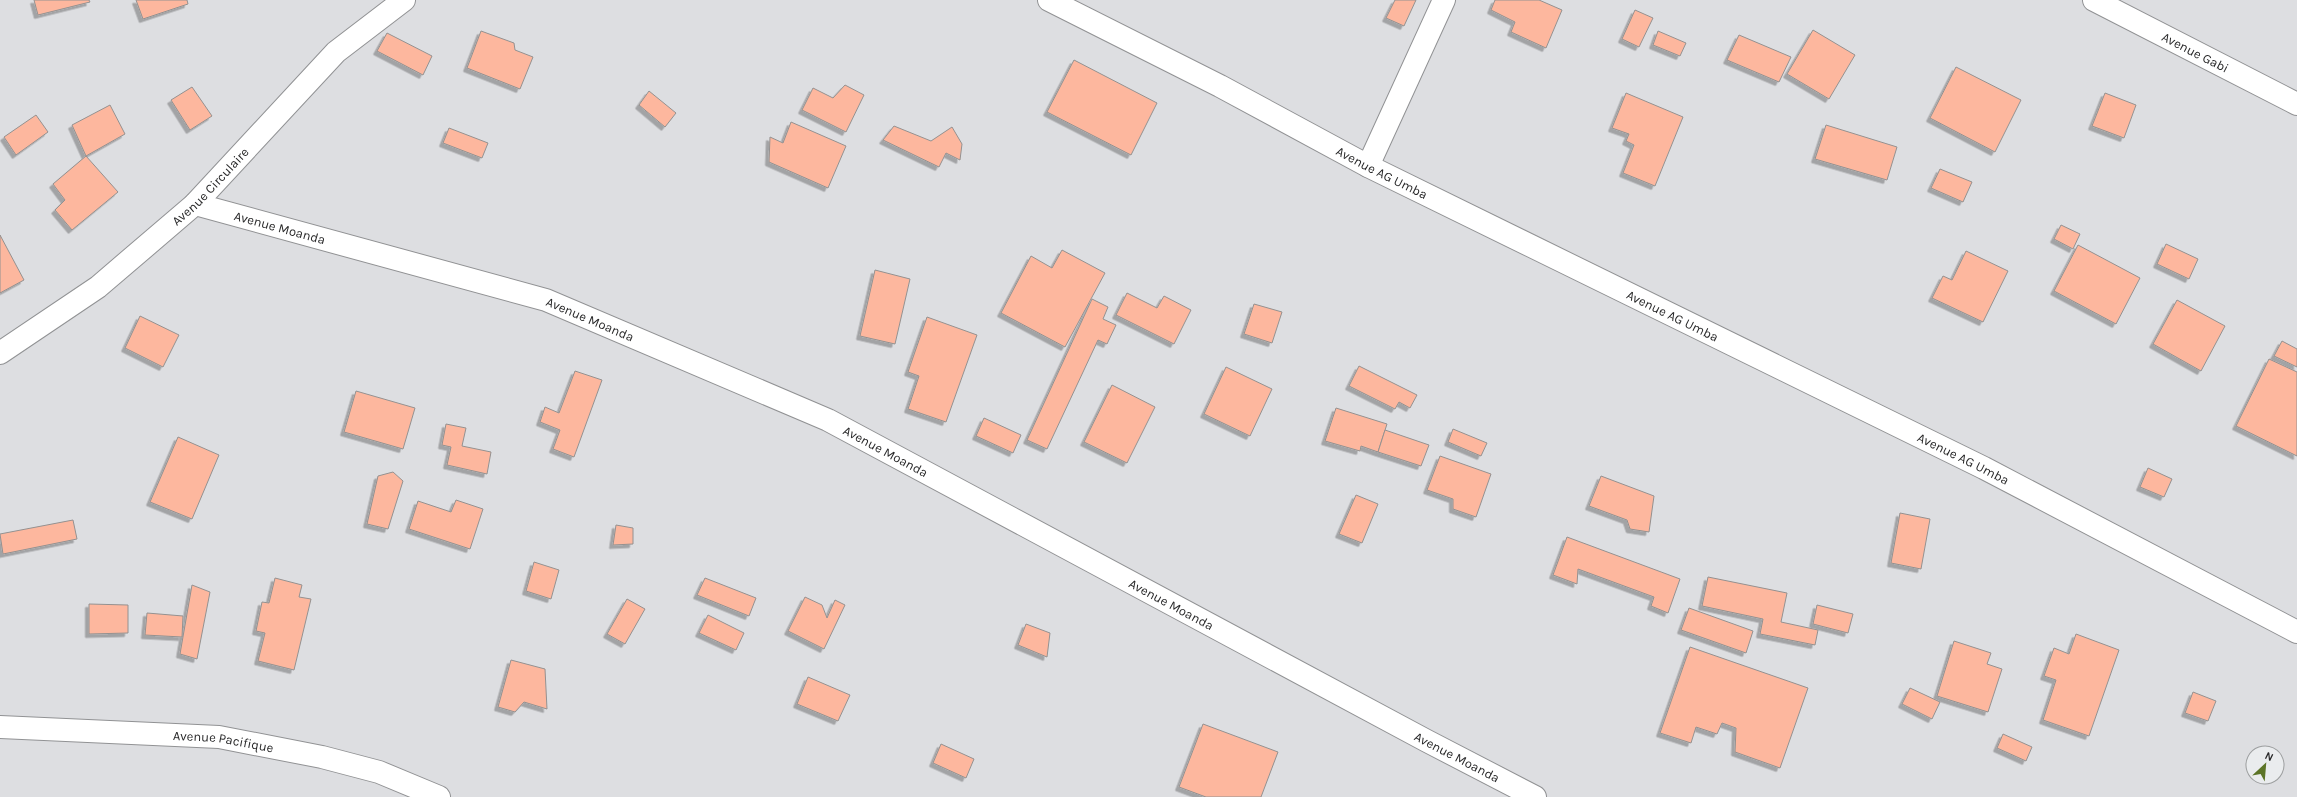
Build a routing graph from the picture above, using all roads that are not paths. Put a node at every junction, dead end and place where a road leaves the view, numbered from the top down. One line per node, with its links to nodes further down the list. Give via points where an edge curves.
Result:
1 (404, 0): 7 (street, Avenue Circulaire, via 336,52)
2 (1049, 0): 6 (street, Avenue AG Umba, via 1220,86)
3 (1444, 0): 6 (street)
4 (2094, 0): 5 (street, Avenue Gabi)
5 (2297, 104)
6 (1368, 166): 9 (street, Avenue AG Umba, via 1984,468)
7 (195, 204): 8 (street, Avenue Circulaire, via 98,287); 12 (street, Avenue Moanda, via 546,300 828,420)
8 (0, 353)
9 (2297, 632)
10 (0, 727): 11 (street, Avenue Pacifique, via 219,738 322,757 379,772)
11 (439, 797)
12 (1535, 797)

